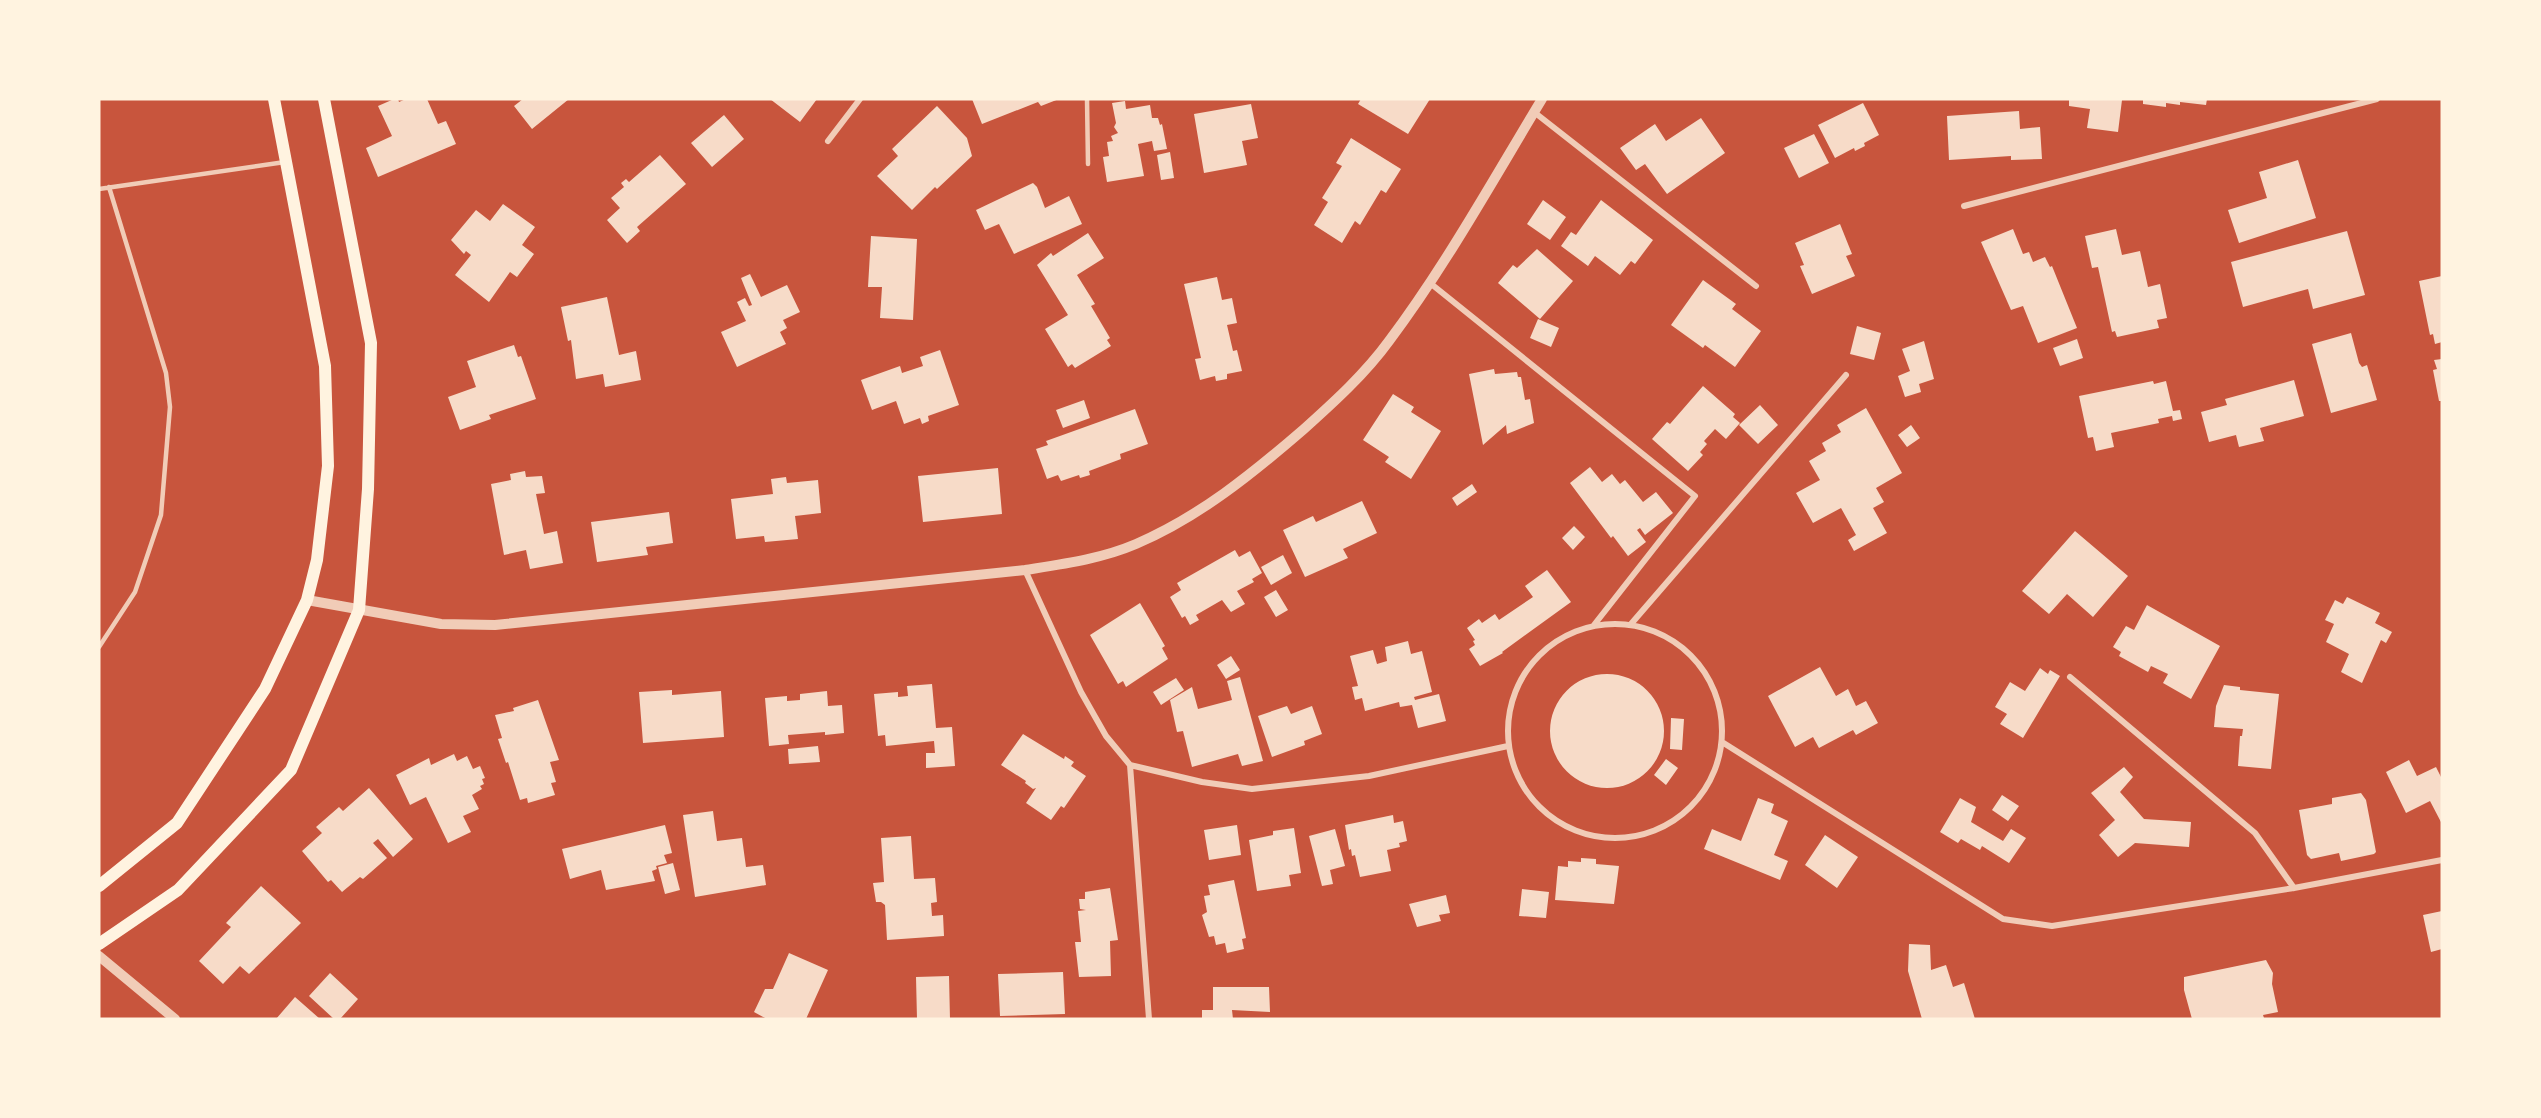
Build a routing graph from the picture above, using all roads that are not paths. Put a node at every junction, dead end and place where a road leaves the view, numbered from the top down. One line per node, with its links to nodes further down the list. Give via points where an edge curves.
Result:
1 (274, 99): 9 (main road)
2 (324, 99): 19 (main road, via 371,343 368,489)
3 (860, 99): 8 (street)
4 (1087, 99): 10 (lane)
5 (1542, 99): 7 (street)
6 (2378, 99): 13 (street)
7 (1534, 112): 14 (street); 15 (street)
8 (828, 141)
9 (285, 162): 11 (lane); 18 (main road, via 325,366 328,466 317,560)
10 (1088, 164)
11 (109, 187): 12 (lane); 22 (lane, via 166,373 170,407 161,515 135,592)
12 (99, 189)
13 (1964, 206)
14 (1430, 283): 17 (street, via 1388,343 1338,398 1254,472 1192,516 1100,557); 21 (street, via 1695,496)
15 (1756, 286)
16 (1846, 375): 20 (street)
17 (1025, 570): 19 (street, via 495,625 441,624); 26 (street, via 1081,692 1106,736)
18 (307, 600): 19 (street); 28 (main road, via 264,689 177,823)
19 (359, 610): 30 (main road, via 291,770 178,890)
20 (1631, 624): 21 (street); 24 (street, via 1662,634 1689,652 1709,678 1720,709)
21 (1594, 625): 25 (street, via 1564,636 1538,655 1519,682 1509,713)
22 (99, 647)
23 (2070, 677): 29 (street, via 2255,833)
24 (1722, 742): 25 (street, via 1713,775 1694,804 1667,826 1623,838 1600,838 1567,828 1539,807 1519,779); 29 (street, via 2003,919 2052,926)
25 (1508, 746): 26 (street, via 1369,776 1252,789)
26 (1130, 765): 33 (street)
27 (2442, 860): 29 (street)
28 (99, 886)
29 (2295, 888)
30 (99, 944)
31 (99, 956): 32 (street)
32 (175, 1019)
33 (1149, 1019)

